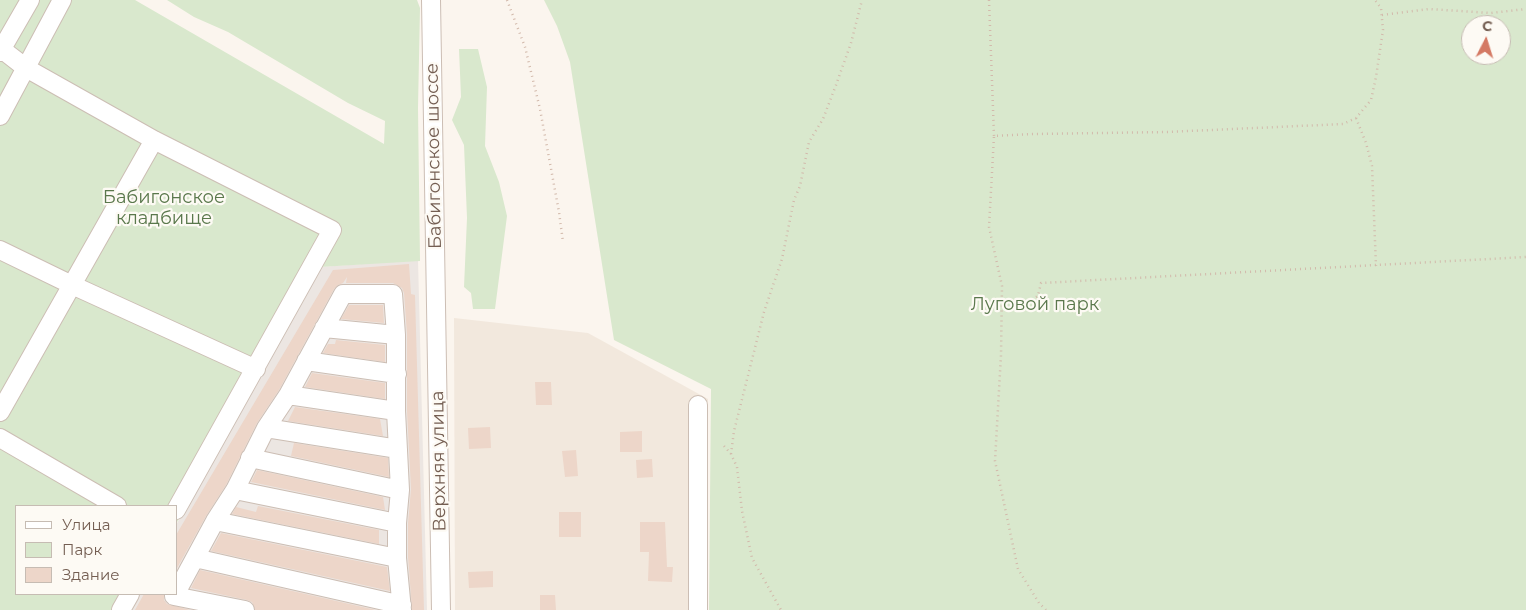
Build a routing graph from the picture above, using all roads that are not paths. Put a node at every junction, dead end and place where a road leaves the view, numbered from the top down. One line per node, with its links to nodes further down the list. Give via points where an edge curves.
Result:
1 (30, 0): 4 (street)
2 (62, 0): 5 (street)
3 (432, 0): 10 (street, Бабигонское шоссе)
4 (1, 50): 5 (street)
5 (26, 68): 6 (street); 7 (street)
6 (0, 116)
7 (154, 140): 9 (street); 14 (street, via 332,230)
8 (0, 250): 9 (street)
9 (72, 285): 14 (street); 19 (street)
10 (436, 311): 38 (street, Верхняя улица)
11 (324, 328): 12 (street); 12 (street, via 343,294 393,294); 13 (street)
12 (396, 335): 15 (street)
13 (306, 361): 15 (street); 16 (street)
14 (256, 369): 27 (street)
15 (397, 374): 18 (street)
16 (288, 394): 18 (street); 20 (street)
17 (698, 405): 39 (street)
18 (396, 411): 22 (street)
19 (0, 412)
20 (266, 428): 22 (street); 23 (street)
21 (0, 438): 26 (street)
22 (398, 449): 25 (street)
23 (250, 458): 24 (street); 25 (street)
24 (235, 490): 28 (street); 29 (street)
25 (400, 490): 29 (street)
26 (115, 505)
27 (178, 506)
28 (215, 521): 30 (street); 31 (street)
29 (397, 523): 31 (street)
30 (195, 558): 32 (street); 35 (street)
31 (398, 558): 35 (street)
32 (178, 589)
33 (129, 595): 36 (street)
34 (173, 598): 37 (street)
35 (402, 607)
36 (121, 610)
37 (245, 610)
38 (441, 610)
39 (698, 610)

